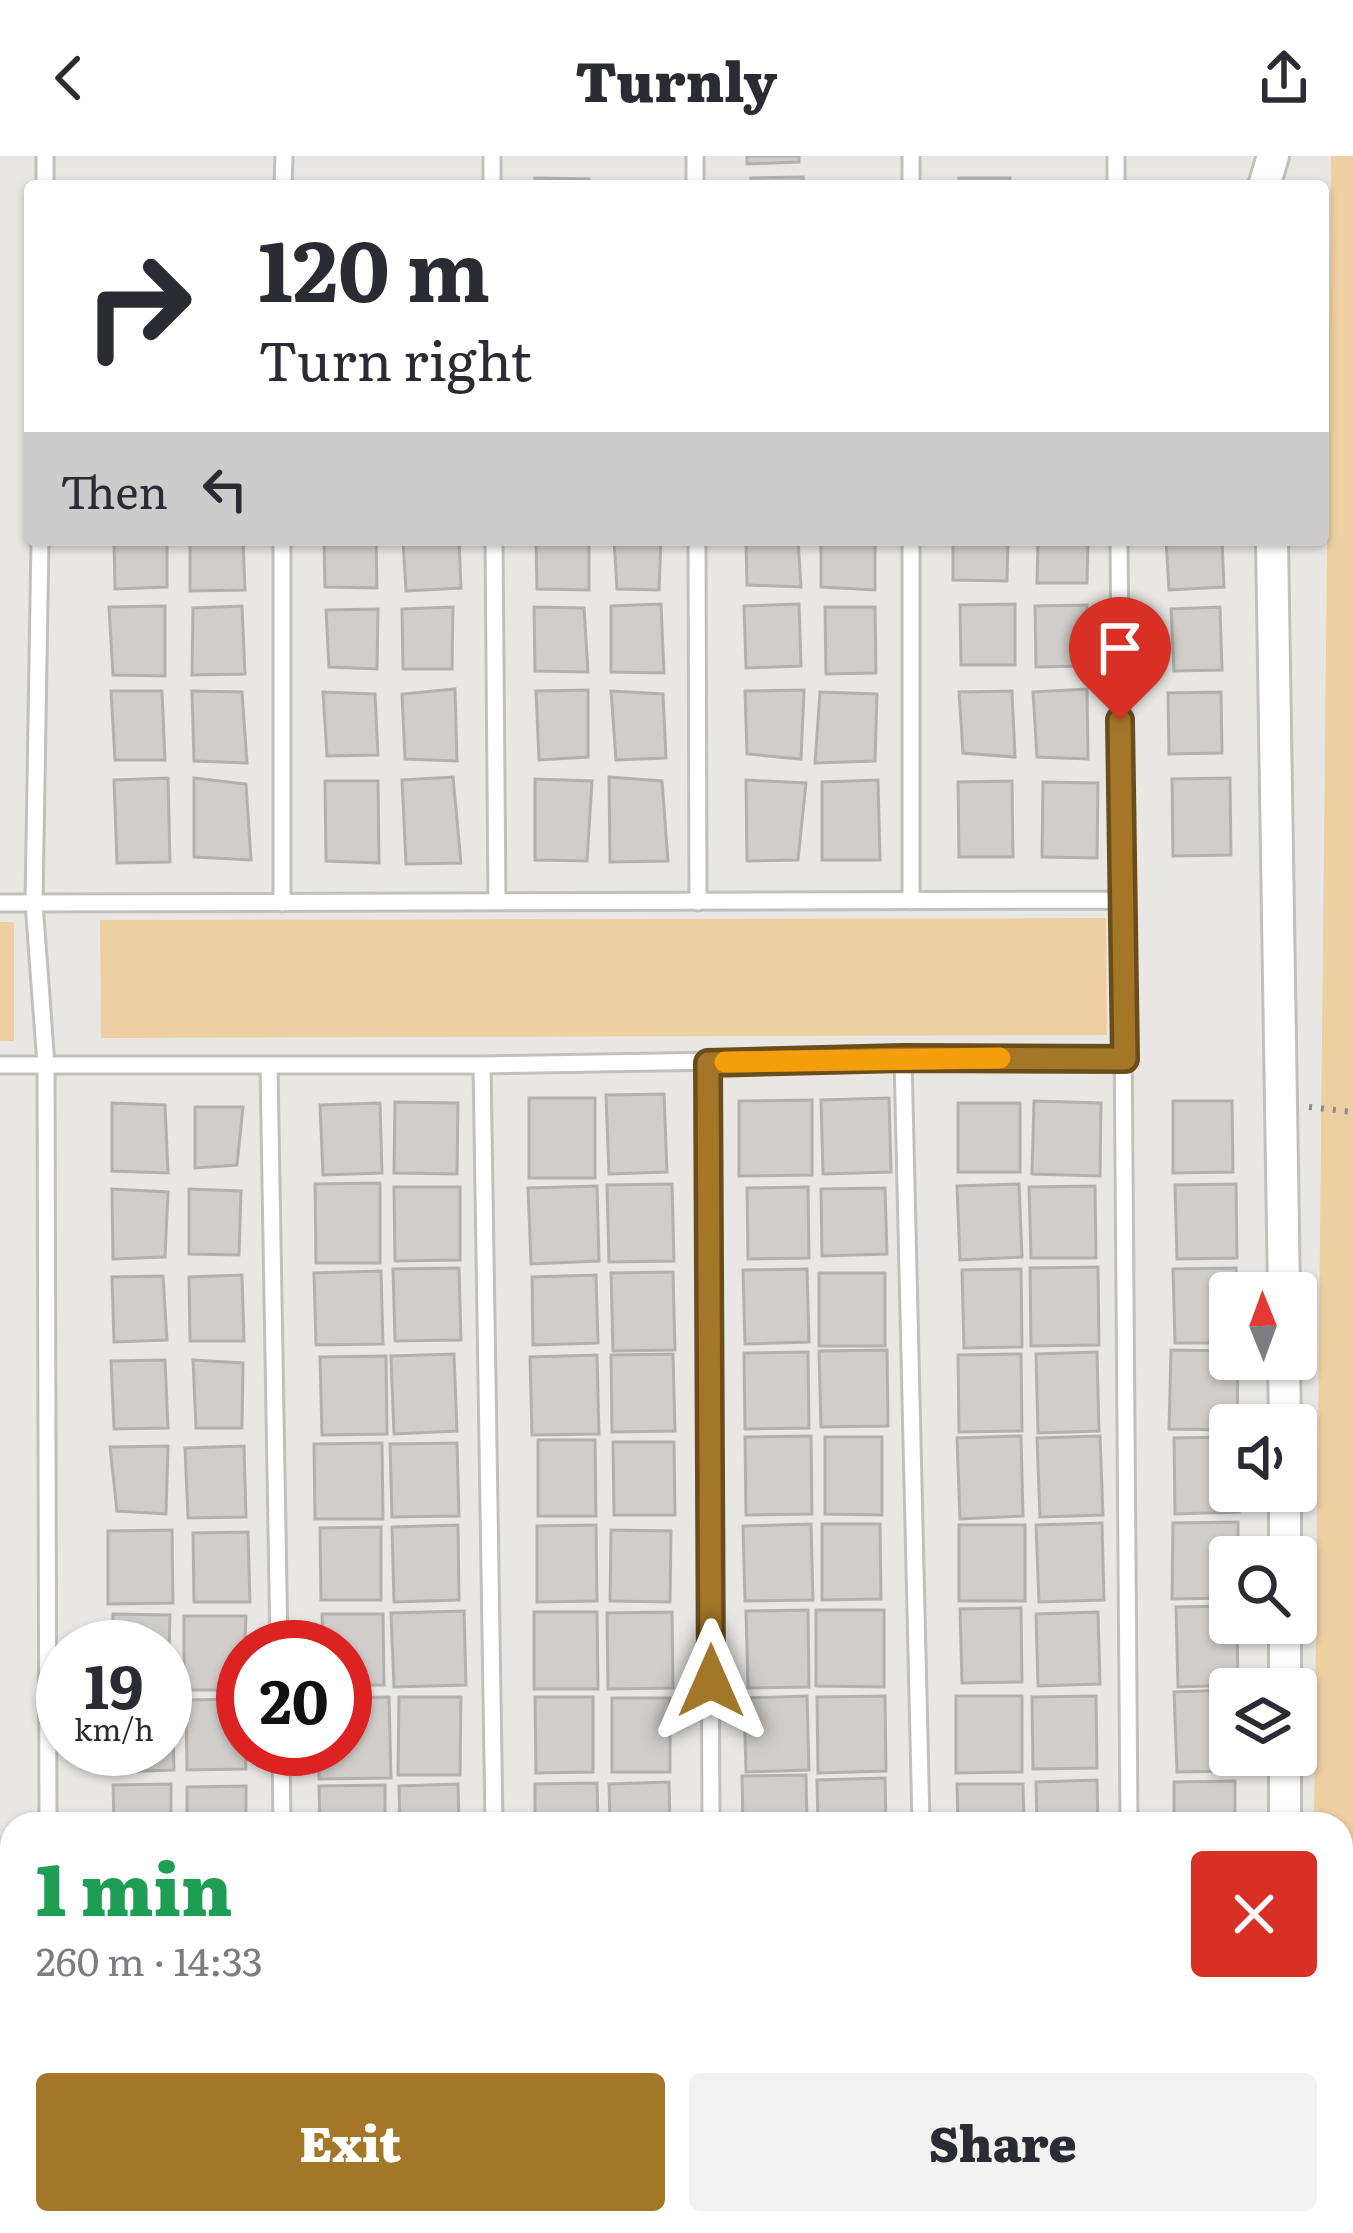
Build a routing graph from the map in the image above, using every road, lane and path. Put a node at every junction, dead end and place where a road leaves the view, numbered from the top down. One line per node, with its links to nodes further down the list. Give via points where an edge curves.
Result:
1 (40, 546): 13 (lane)
2 (283, 546): 14 (lane)
3 (494, 546): 11 (lane)
4 (697, 546): 12 (lane)
5 (911, 546): 9 (lane)
6 (1119, 546): 8 (lane)
7 (1272, 546): 22 (street)
8 (1122, 900): 9 (lane); 16 (lane)
9 (911, 901): 12 (lane)
10 (0, 902): 13 (lane)
11 (496, 902): 12 (lane); 14 (lane)
12 (698, 902)
13 (34, 903): 14 (lane); 18 (lane)
14 (281, 903)
15 (903, 1058): 16 (lane); 17 (lane); 32 (lane)
16 (1125, 1059): 33 (lane)
17 (708, 1063): 19 (lane); 31 (lane)
18 (46, 1065): 20 (lane); 21 (lane); 28 (lane)
19 (482, 1065): 21 (lane); 30 (lane)
20 (0, 1066)
21 (269, 1066): 25 (lane)
22 (1284, 1104): 23 (path); 24 (street)
23 (1353, 1112)
24 (1284, 1272)
25 (279, 1620)
26 (281, 1776): 29 (lane)
27 (1285, 1776): 34 (street)
28 (48, 1812)
29 (282, 1812)
30 (494, 1812)
31 (711, 1812)
32 (921, 1812)
33 (1129, 1812)
34 (1286, 1812)

